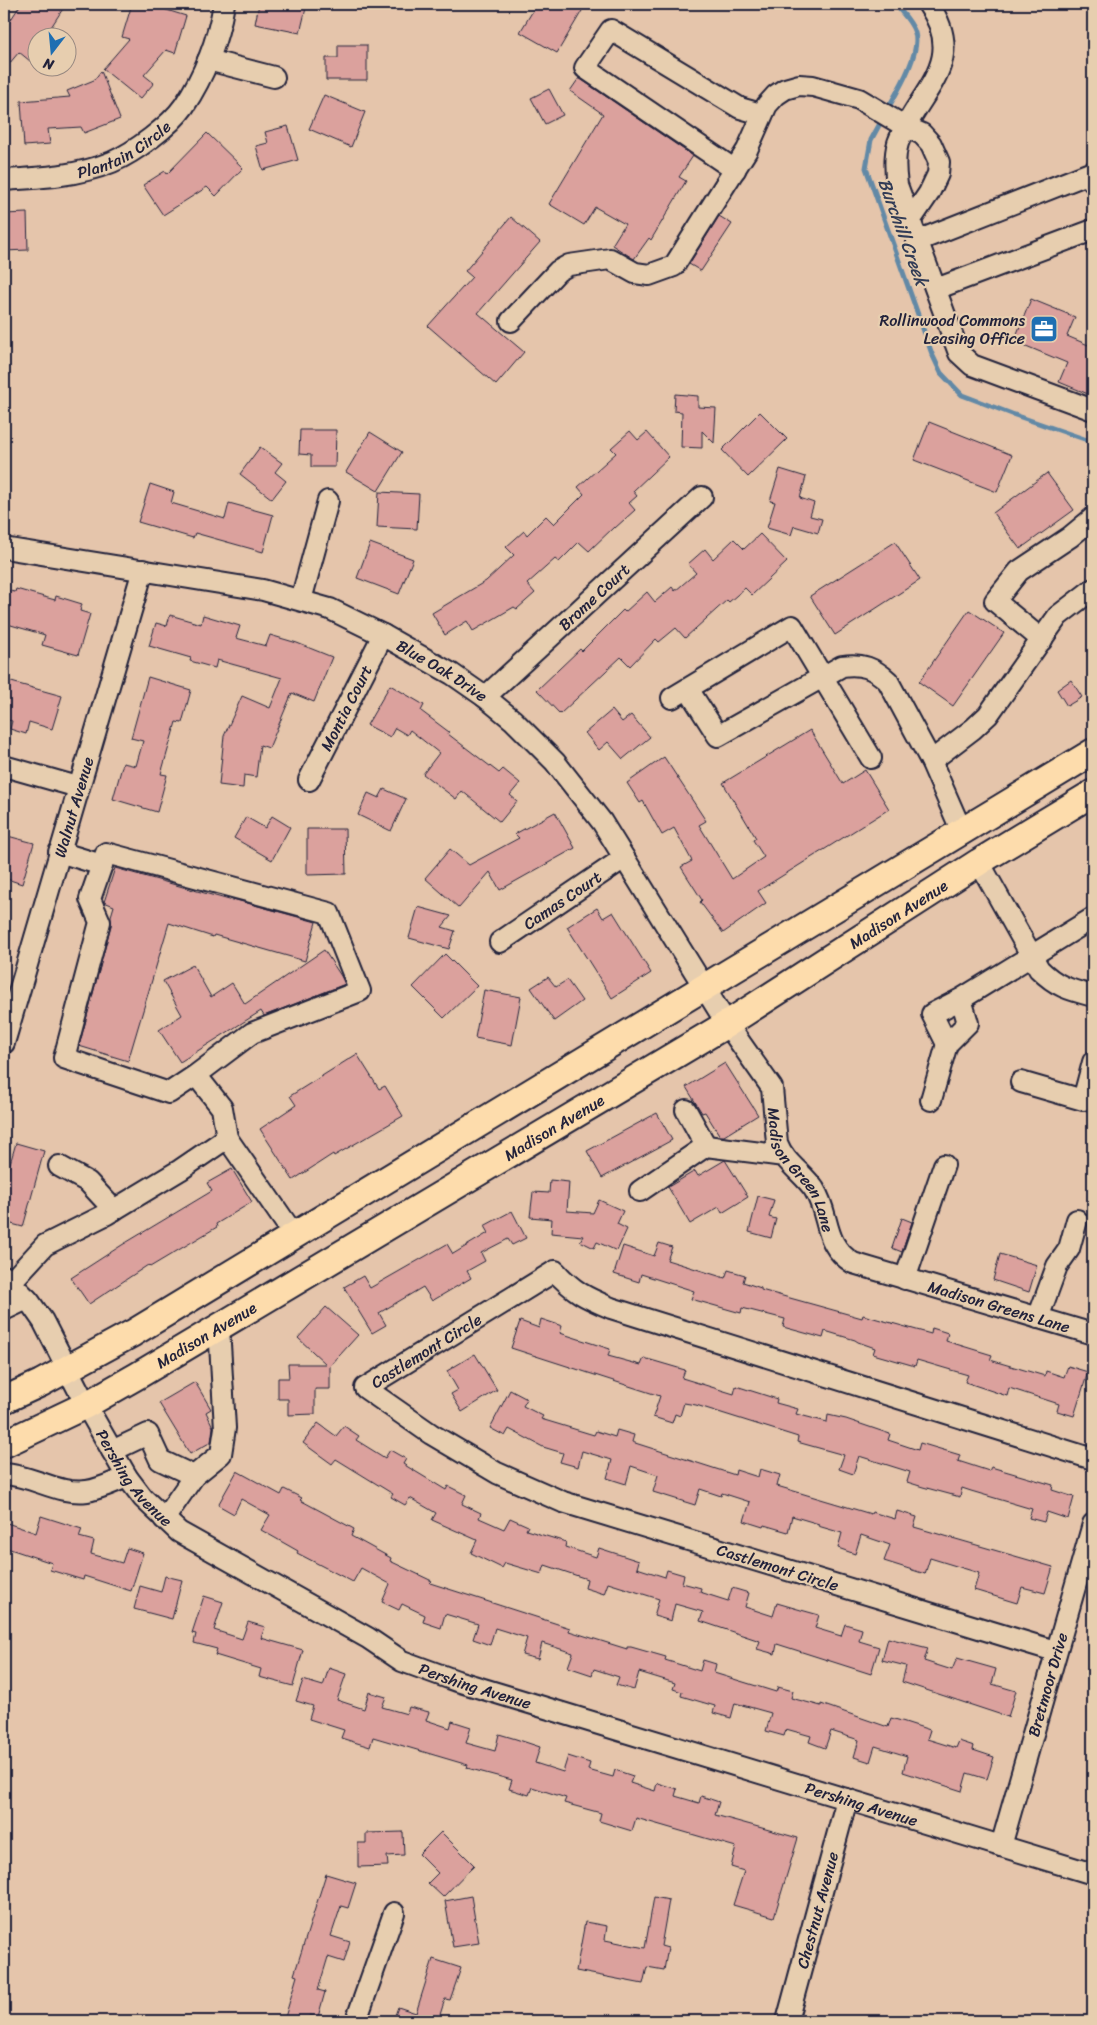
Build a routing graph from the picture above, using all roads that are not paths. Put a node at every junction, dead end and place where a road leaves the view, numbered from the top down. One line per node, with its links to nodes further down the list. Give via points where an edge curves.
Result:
1 (224, 4): 3 (street, Plantain Circle)
2 (928, 4): 6 (street, via 941,31 942,60 936,78)
3 (208, 60): 4 (street); 8 (street, Plantain Circle, via 183,107 162,128 119,158 63,176)
4 (274, 77)
5 (761, 114): 6 (street, via 785,89 813,86 859,98); 7 (street); 7 (street, via 740,108 611,30 585,68)
6 (900, 124): 10 (street, via 894,166); 10 (street, via 922,134 936,152 939,162 930,192)
7 (735, 170): 14 (street, via 674,266 649,274 635,273 610,259 569,265 558,271)
8 (4, 180)
9 (1093, 182): 12 (street, via 1090,173)
10 (910, 221): 12 (street)
11 (1093, 230): 13 (street)
12 (918, 241): 13 (street)
13 (936, 289): 15 (street, via 964,359 972,365)
14 (511, 321)
15 (1093, 410)
16 (702, 497): 26 (street, Brome Court)
17 (328, 501): 22 (street)
18 (1093, 518): 24 (street, via 1019,571 995,601)
19 (4, 548): 20 (street, Blue Oak Drive)
20 (142, 570): 22 (street, Blue Oak Drive, via 263,590); 32 (street, Walnut Avenue)
21 (1093, 589): 24 (street, via 1058,616)
22 (301, 600): 23 (street, Blue Oak Drive, via 330,609)
23 (383, 635): 26 (street, Blue Oak Drive, via 452,674); 31 (street, Montia Court)
24 (1042, 640): 29 (street, via 988,715)
25 (822, 676): 25 (street, via 792,626 680,694 718,736); 28 (street); 29 (street, via 842,666 853,665 866,666 878,672 888,681)
26 (485, 697): 36 (street, Blue Oak Drive, via 555,762 602,822)
27 (1093, 752): 34 (main road)
28 (871, 758)
29 (931, 762): 34 (street)
30 (4, 766): 32 (street)
31 (309, 780)
32 (78, 787): 35 (street, Walnut Avenue)
33 (1093, 793): 37 (main road, Madison Avenue)
34 (962, 832): 42 (main road)
35 (59, 852): 38 (street); 46 (street, Walnut Avenue)
36 (624, 858): 40 (street, Camas Court); 42 (street, Blue Oak Drive)
37 (978, 862): 41 (street); 45 (main road, Madison Avenue)
38 (102, 865): 49 (street, via 90,899 100,922 64,1058 169,1093); 49 (street, via 106,853 329,914 360,991 252,1033)
39 (1093, 918): 41 (street)
40 (500, 942)
41 (1031, 955): 43 (street, via 1039,970 1051,981 1065,989); 44 (street)
42 (704, 988): 45 (street, Blue Oak Drive); 61 (main road)
43 (1093, 996)
44 (961, 999): 47 (street, via 968,1023); 47 (street, via 932,1014)
45 (727, 1024): 55 (street, Madison Green Lane, via 772,1088 777,1143); 67 (main road, Madison Avenue)
46 (4, 1043)
47 (947, 1044): 51 (street)
48 (1093, 1062): 50 (street, via 1083,1100)
49 (196, 1075): 53 (street, via 222,1108)
50 (1021, 1082)
51 (931, 1100)
52 (686, 1110): 54 (street)
53 (227, 1138): 59 (street); 61 (street)
54 (706, 1146): 55 (street); 58 (street)
55 (784, 1156): 63 (street, Madison Green Lane, via 815,1191 830,1237 843,1257)
56 (944, 1165): 63 (street)
57 (59, 1166): 59 (street, via 88,1182)
58 (640, 1192)
59 (114, 1210): 62 (street, via 45,1245)
60 (1078, 1220): 66 (street, via 1069,1249 1057,1266)
61 (294, 1235): 69 (main road, via 133,1333)
62 (7, 1279): 64 (street, Pershing Avenue)
63 (905, 1279): 66 (street, Madison Greens Lane)
64 (27, 1299): 65 (street); 69 (street, Pershing Avenue, via 43,1321)
65 (4, 1310)
66 (1038, 1318): 68 (street, Madison Greens Lane)
67 (219, 1327): 71 (main road, Madison Avenue); 76 (street, via 225,1428 221,1454)
68 (1093, 1334)
69 (68, 1368): 70 (main road); 71 (street, Pershing Avenue)
70 (4, 1400)
71 (86, 1405): 72 (main road, Madison Avenue); 73 (street, Pershing Avenue)
72 (4, 1444)
73 (112, 1451): 76 (street, via 148,1434 160,1460); 77 (street, Pershing Avenue)
74 (1093, 1459): 80 (street, Castlemont Circle, via 610,1308 570,1287 555,1271 365,1388 431,1434 497,1473 563,1502)
75 (4, 1474): 77 (street, via 82,1491)
76 (194, 1476): 78 (street)
77 (127, 1477): 78 (street, Pershing Avenue)
78 (164, 1519): 81 (street, Pershing Avenue, via 179,1532 402,1660 457,1681)
79 (1093, 1524): 80 (street, Bretmoor Drive)
80 (1055, 1651): 82 (street, Bretmoor Drive)
81 (847, 1799): 82 (street, Pershing Avenue); 86 (street, Chestnut Avenue)
82 (1001, 1846): 83 (street, Pershing Avenue)
83 (1093, 1874)
84 (394, 1913): 85 (street)
85 (356, 2021)
86 (787, 2021)

